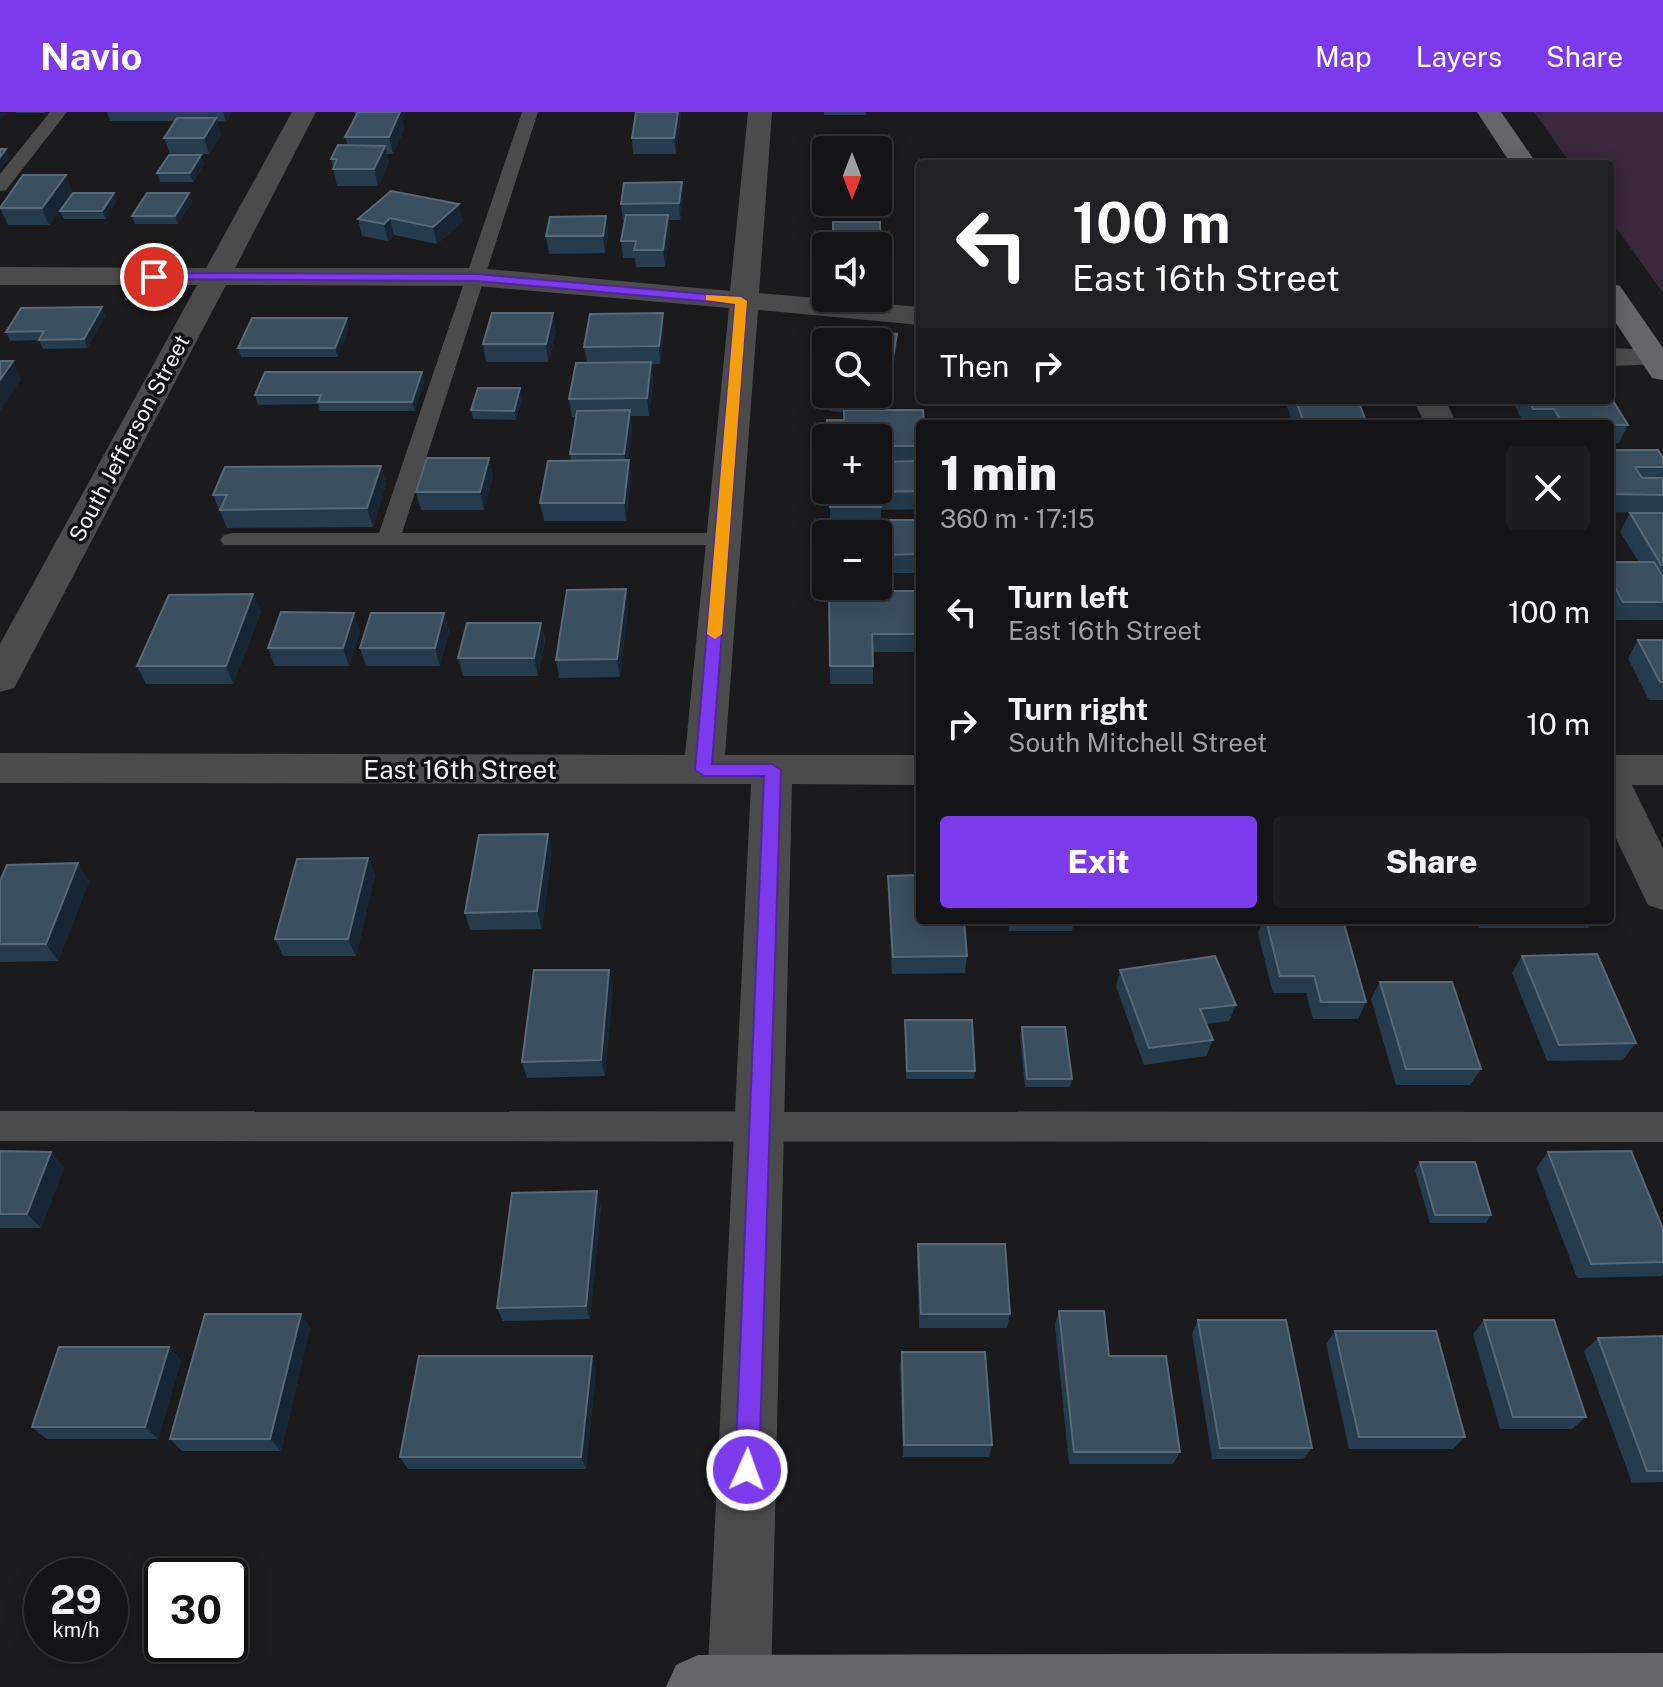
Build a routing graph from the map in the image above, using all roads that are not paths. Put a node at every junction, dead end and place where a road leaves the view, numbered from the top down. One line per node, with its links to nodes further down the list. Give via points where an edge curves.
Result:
1 (59, 112): 7 (lane)
2 (304, 112): 9 (street, South Jefferson Street)
3 (530, 112): 10 (lane)
4 (760, 112): 12 (street)
5 (1489, 112): 6 (main road)
6 (1521, 160)
7 (0, 186)
8 (0, 276): 9 (street)
9 (216, 277): 10 (street); 19 (street, South Jefferson Street)
10 (477, 277): 12 (street); 17 (lane)
11 (1614, 298): 15 (main road)
12 (741, 301): 13 (street); 18 (street)
13 (916, 316)
14 (1614, 358): 15 (street)
15 (1658, 364)
16 (232, 540): 17 (lane)
17 (388, 540): 18 (lane)
18 (722, 540): 21 (street)
19 (0, 679)
20 (0, 768): 21 (street, East 16th Street)
21 (704, 770): 22 (street, East 16th Street)
22 (772, 770): 23 (street, East 16th Street); 30 (street)
23 (916, 770)
24 (1614, 770): 25 (street)
25 (1663, 770)
26 (1614, 790): 27 (street)
27 (1663, 893)
28 (0, 1126): 30 (lane)
29 (1663, 1127): 30 (lane)
30 (759, 1128): 33 (street)
31 (1663, 1685): 33 (main road)
32 (698, 1687): 33 (main road)
33 (739, 1687)

